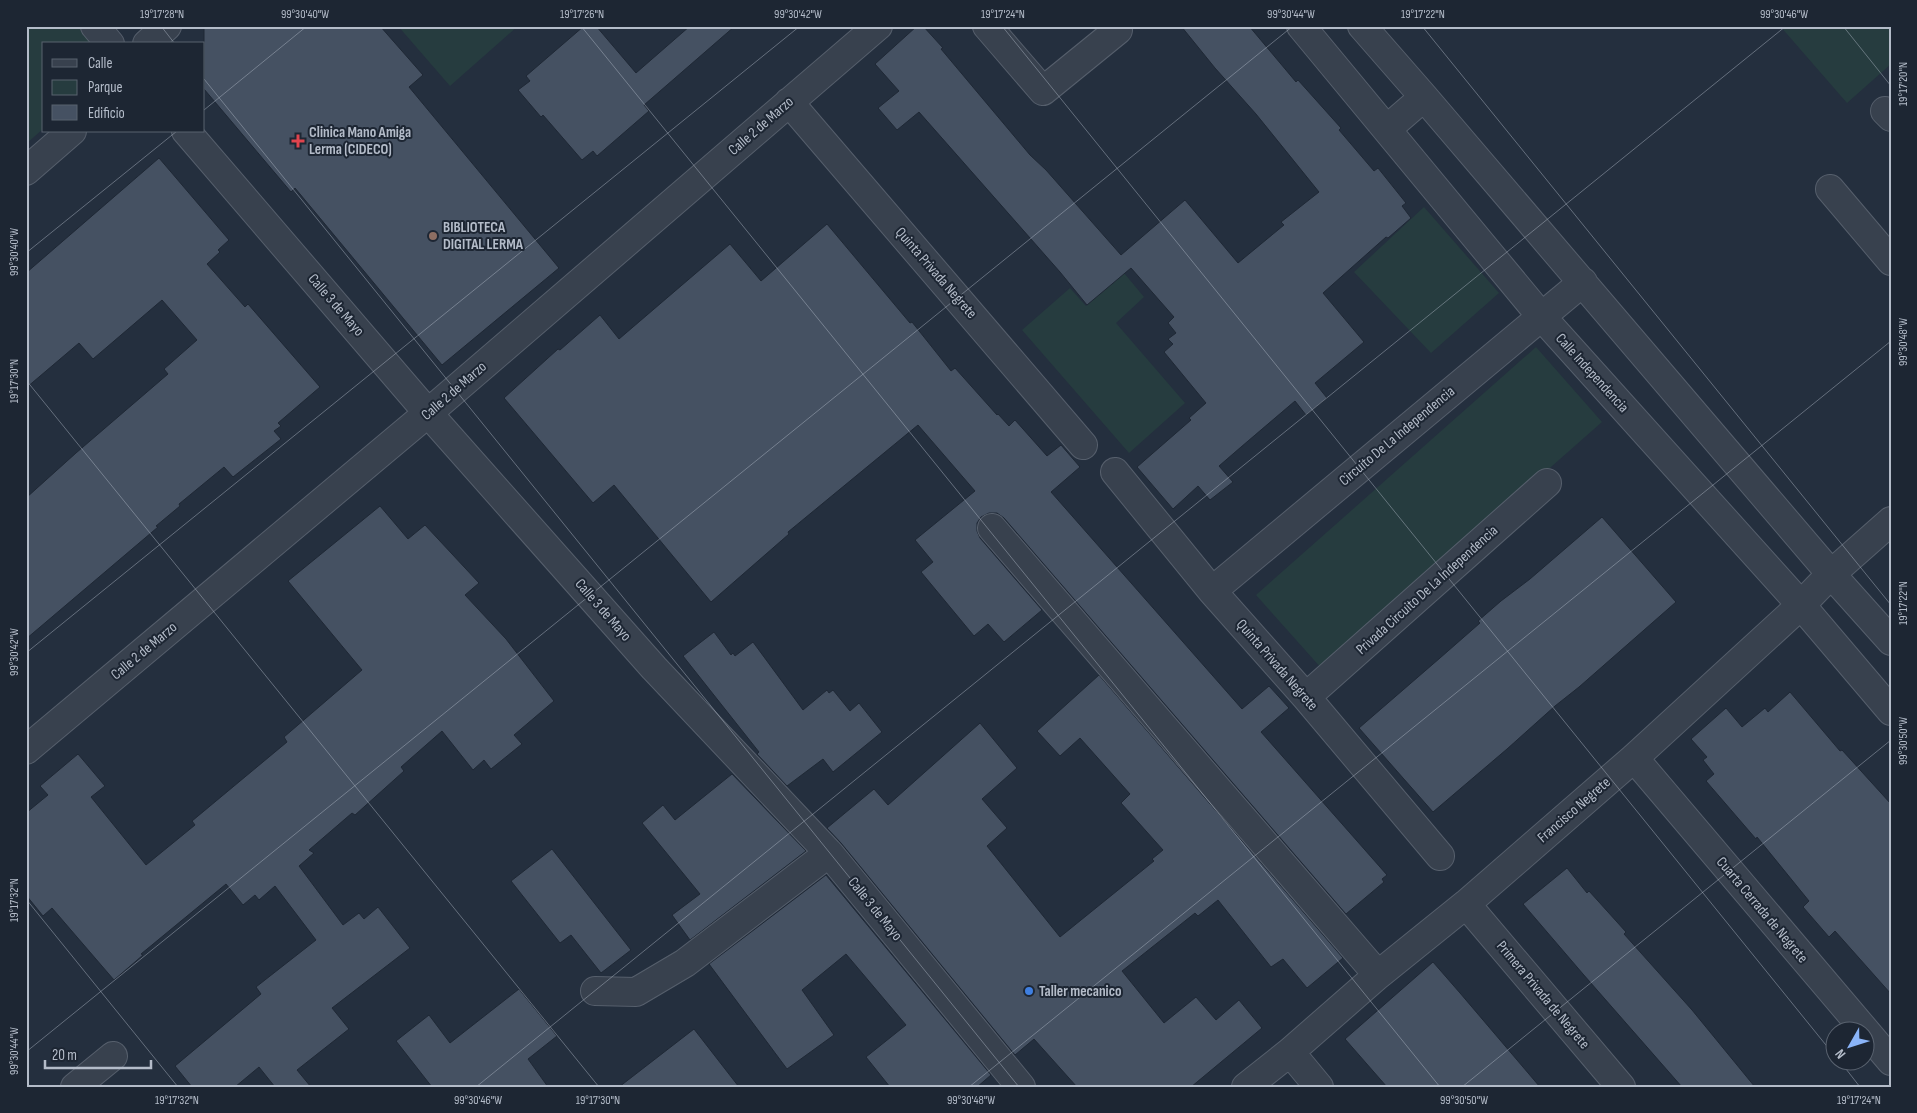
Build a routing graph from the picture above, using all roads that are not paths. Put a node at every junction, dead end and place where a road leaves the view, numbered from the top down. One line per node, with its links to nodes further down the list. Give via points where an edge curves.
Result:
1 (95, 26): 8 (street)
2 (167, 26): 9 (street)
3 (878, 26): 11 (street, Calle 2 de Marzo)
4 (987, 26): 7 (street, via 1043,91)
5 (1301, 26): 12 (street, Calle Independencia)
6 (1362, 26): 10 (street)
7 (1118, 30)
8 (108, 42)
9 (149, 42)
10 (1424, 97): 12 (street); 18 (street)
11 (789, 102): 20 (street, Calle 2 de Marzo); 21 (street, Quinta Privada Negrete)
12 (1387, 129): 19 (street, Calle Independencia)
13 (71, 132): 15 (street)
14 (187, 132): 20 (street, Calle 3 de Mayo)
15 (26, 171)
16 (1830, 189): 17 (street)
17 (1891, 261)
18 (1583, 282): 19 (street, Circuito De La Independencia); 26 (street)
19 (1541, 316): 27 (street, Circuito De La Independencia); 28 (street, Calle Independencia)
20 (428, 413): 32 (street, Calle 2 de Marzo); 34 (street, Calle 3 de Mayo, via 654,668)
21 (1083, 445)
22 (1115, 472): 27 (street, Quinta Privada Negrete)
23 (1547, 483): 30 (street, Privada Circuito De La Independencia)
24 (1891, 521): 26 (street, Francisco Negrete)
25 (992, 528): 37 (street)
26 (1831, 574): 28 (street, Francisco Negrete); 29 (street)
27 (1212, 591): 30 (street, Quinta Privada Negrete)
28 (1801, 605): 31 (street, Calle Independencia); 33 (street, Francisco Negrete)
29 (1891, 641)
30 (1306, 697): 35 (street, Quinta Privada Negrete)
31 (1891, 711)
32 (26, 750)
33 (1634, 758): 36 (street, Francisco Negrete); 41 (street, Cuarta Cerrada de Negrete)
34 (829, 853): 38 (street, via 685,963 636,992); 43 (street, Calle 3 de Mayo)
35 (1440, 856)
36 (1466, 904): 37 (street, Francisco Negrete); 46 (street, Primera Privada de Negrete)
37 (1378, 974): 39 (street, Francisco Negrete)
38 (595, 991)
39 (1290, 1052): 44 (street, Francisco Negrete); 45 (street)
40 (113, 1056): 42 (street)
41 (1891, 1061)
42 (75, 1087)
43 (1021, 1087)
44 (1246, 1087)
45 (1319, 1087)
46 (1621, 1087)

